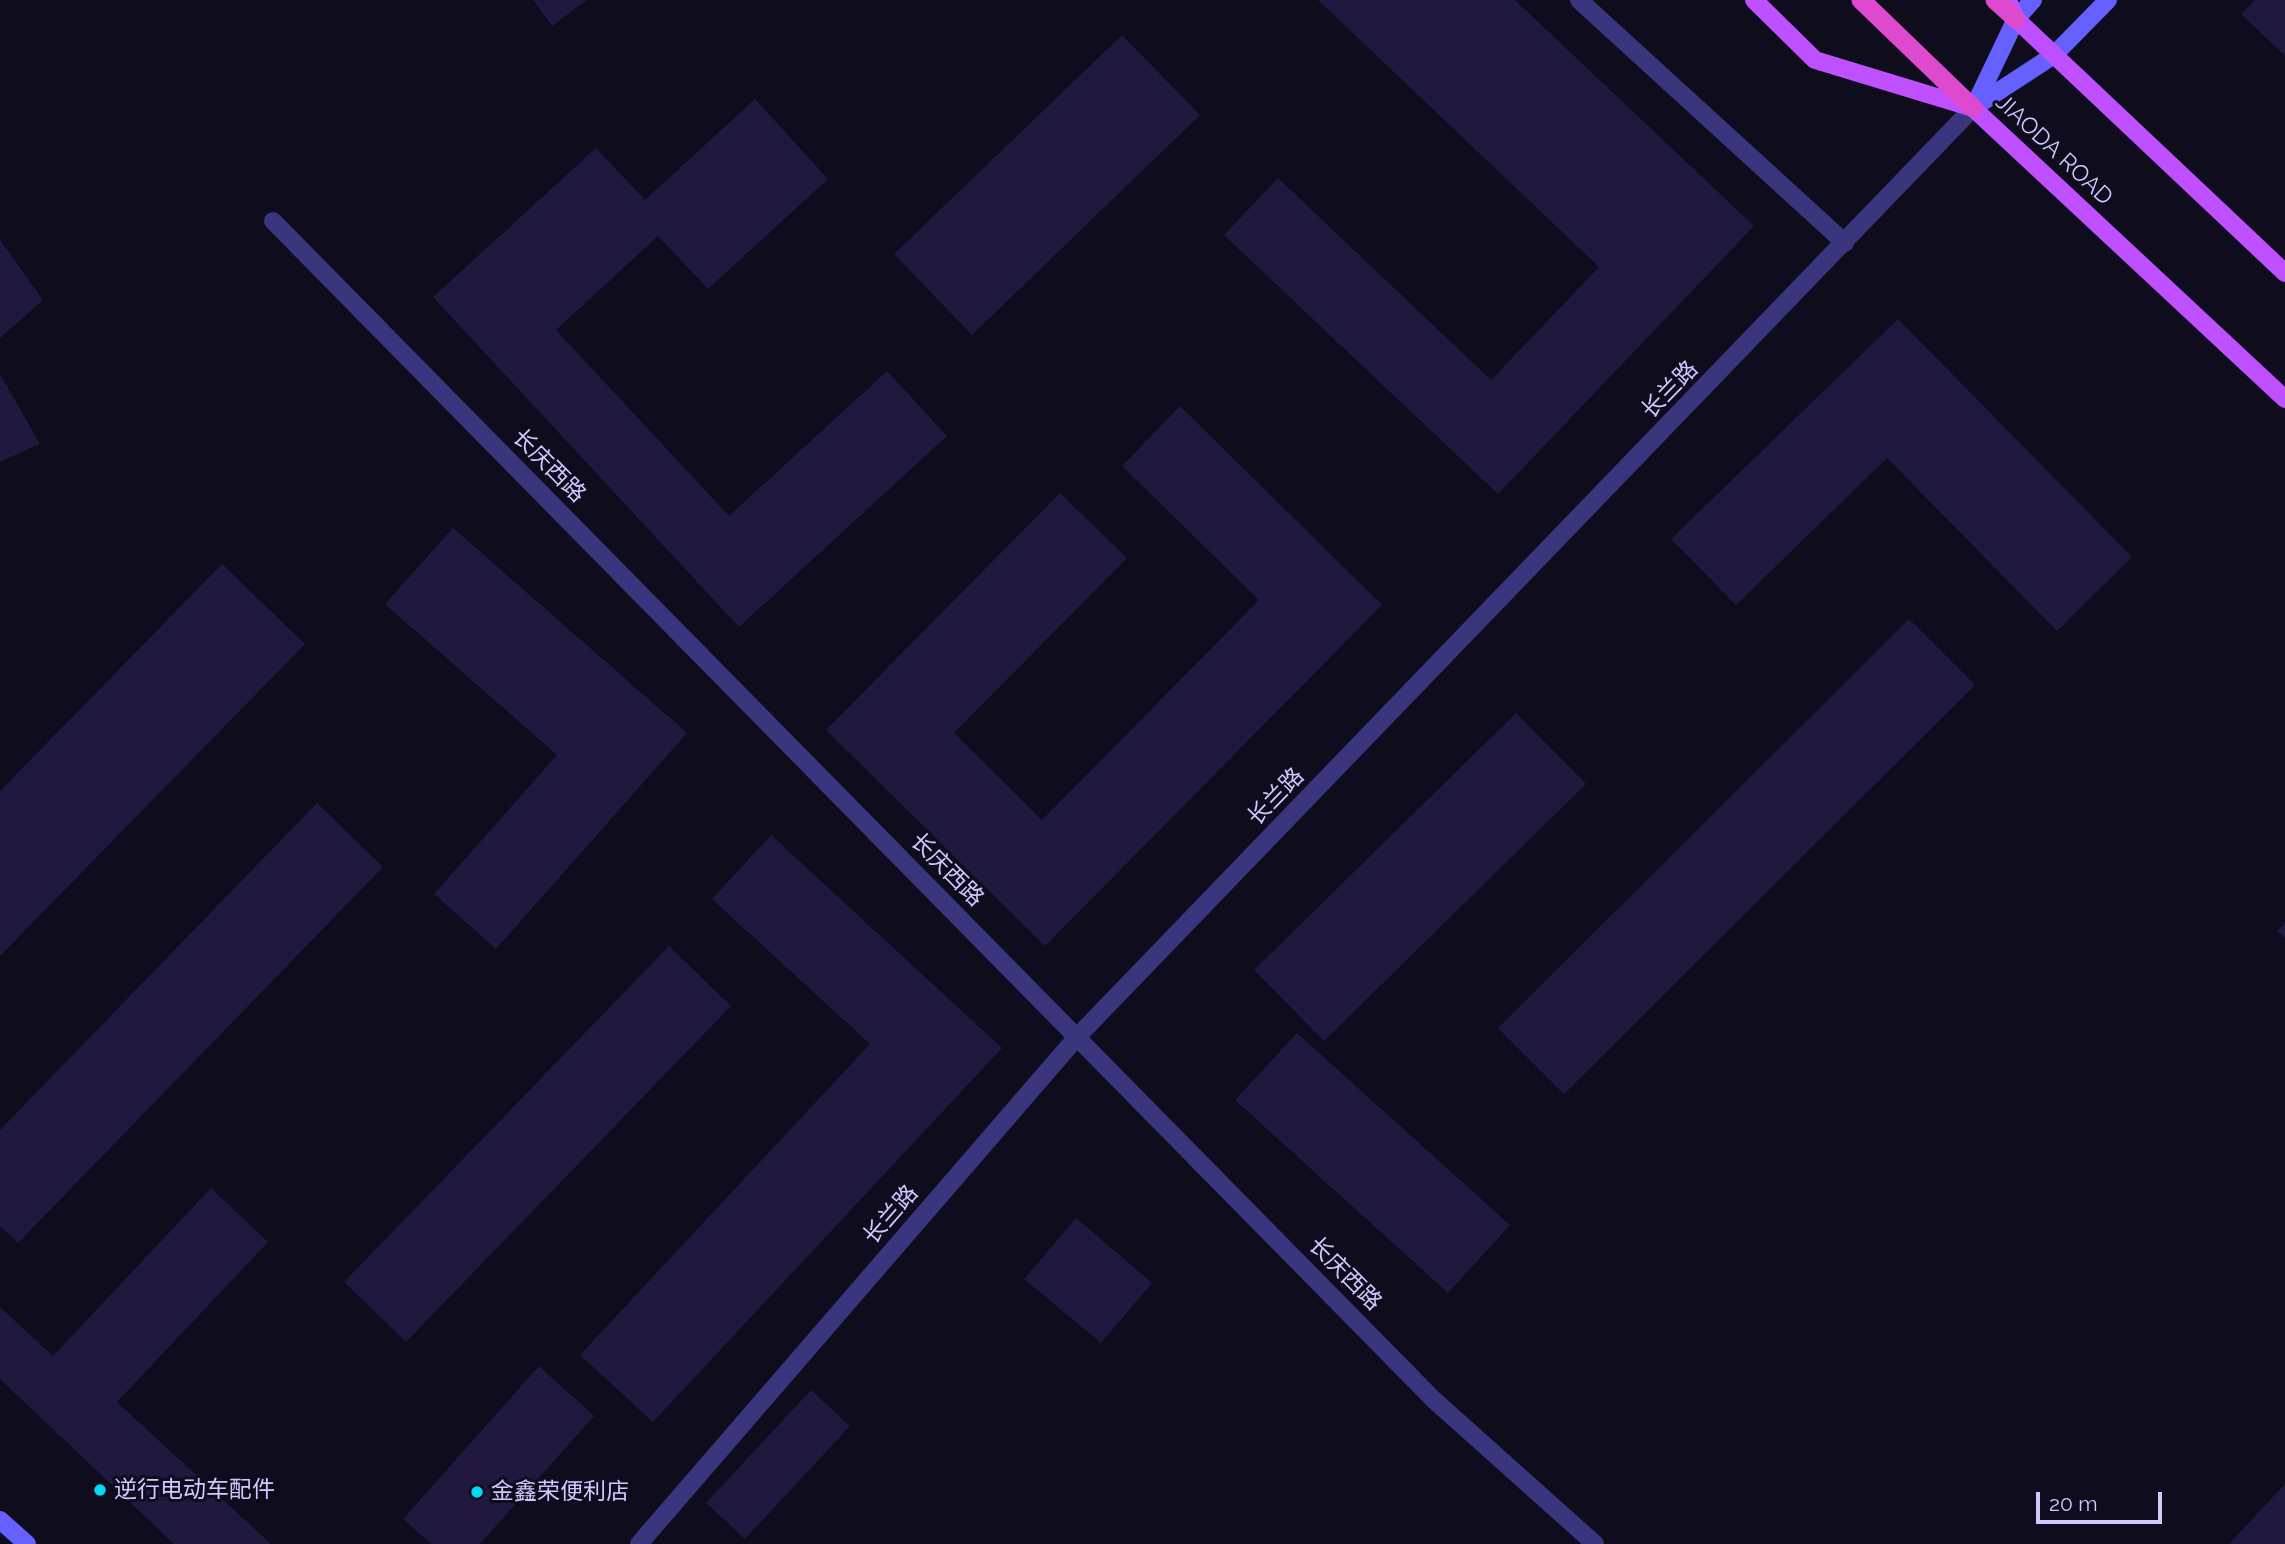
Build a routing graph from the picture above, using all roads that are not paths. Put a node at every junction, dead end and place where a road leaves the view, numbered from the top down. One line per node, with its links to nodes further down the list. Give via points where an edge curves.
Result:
1 (1579, 0): 12 (street)
2 (1754, 0): 10 (main road, JIAODA ROAD, via 1815,60)
3 (1861, 0): 10 (highway)
4 (1995, 0): 8 (highway)
5 (2008, 0): 8 (main road)
6 (2033, 0): 8 (main road)
7 (2108, 0): 9 (main road)
8 (2016, 19): 9 (main road); 10 (main road)
9 (2054, 55): 10 (main road); 13 (main road)
10 (1973, 108): 12 (street, 长兰路); 14 (main road, JIAODA ROAD)
11 (273, 221): 15 (street, 长庆西路)
12 (1846, 243): 15 (street, 长兰路)
13 (2285, 273)
14 (2285, 399)
15 (1077, 1038): 18 (street, 长兰路); 19 (street, 长庆西路, via 1434,1400)
16 (0, 1520): 17 (main road)
17 (27, 1544)
18 (639, 1544)
19 (1595, 1544)

